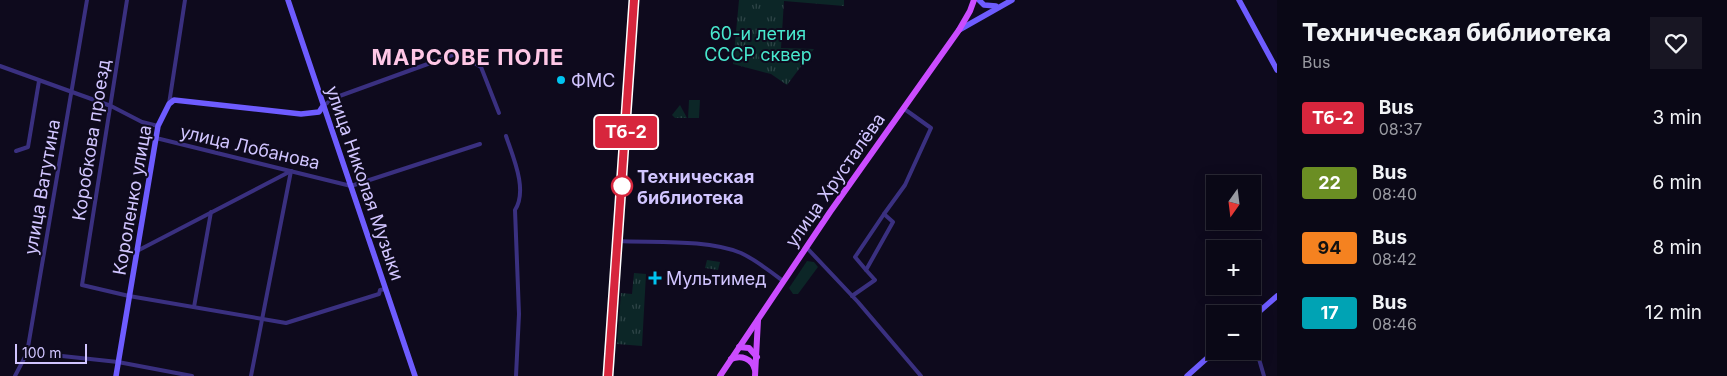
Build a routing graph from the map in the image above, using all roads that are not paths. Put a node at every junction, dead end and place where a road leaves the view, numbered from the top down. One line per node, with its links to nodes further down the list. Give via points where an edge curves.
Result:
1 (87, 0): 17 (street, улица Ватутина)
2 (127, 0): 19 (street, Коробкова проезд)
3 (185, 0): 18 (street, Короленко улица)
4 (288, 0): 20 (street, улица Николая Музыки)
5 (634, 0): 32 (main road)
6 (974, 0): 11 (main road, улица Хрусталёва)
7 (979, 0): 10 (street, via 991,8)
8 (1012, 0): 10 (street)
9 (1239, 0): 15 (street)
10 (1003, 4): 12 (street)
11 (970, 11): 12 (street); 13 (main road, улица Хрусталёва)
12 (990, 12): 13 (street)
13 (959, 30): 21 (main road, улица Хрусталёва)
14 (0, 66): 16 (street, улица Лобанова)
15 (1277, 70)
16 (39, 81): 17 (street, улица Лобанова); 27 (street, via 28,147)
17 (73, 92): 19 (street, улица Лобанова); 53 (street, улица Ватутина, via 27,353)
18 (168, 104): 20 (street, via 174,100 300,114 318,112); 23 (street, Короленко улица)
19 (111, 106): 23 (street, улица Лобанова, via 142,122); 38 (street, Коробкова проезд, via 82,285)
20 (323, 106): 22 (street, via 334,98 458,53 480,67); 29 (street, улица Николая Музыки)
21 (903, 108): 31 (street, via 930,128 905,185); 33 (main road, улица Хрусталёва)
22 (499, 113)
23 (158, 126): 25 (street, Короленко улица)
24 (506, 136): 58 (street, via 519,182 520,202 515,210 519,314)
25 (156, 138): 28 (street, улица Лобанова); 34 (street, Короленко улица)
26 (480, 144): 29 (street)
27 (16, 151)
28 (292, 170): 29 (street, улица Лобанова); 30 (street); 43 (street)
29 (351, 186): 37 (street, улица Николая Музыки)
30 (211, 212): 34 (street); 41 (street)
31 (884, 214): 35 (street, via 893,222); 35 (street, via 856,257)
32 (617, 241): 36 (street, via 727,250 750,258); 59 (main road)
33 (807, 248): 36 (main road, улица Хрусталёва); 39 (street)
34 (137, 251): 38 (street, Короленко улица)
35 (866, 270): 39 (street, via 875,280)
36 (783, 282): 44 (main road, улица Хрусталёва)
37 (386, 289): 43 (street, via 286,323); 57 (street, улица Николая Музыки)
38 (129, 296): 41 (street); 51 (street, Короленко улица)
39 (852, 296): 61 (street)
40 (1277, 296): 42 (street)
41 (194, 307): 43 (street)
42 (1261, 310)
43 (263, 320): 56 (street)
44 (758, 320): 45 (main road, улица Хрусталёва); 47 (main road)
45 (739, 347): 47 (main road, via 749,348); 48 (main road, улица Хрусталёва)
46 (62, 356): 51 (street)
47 (756, 357): 52 (main road)
48 (731, 359): 52 (main road, via 744,358 754,366); 60 (main road, улица Хрусталёва)
49 (1206, 359): 62 (street)
50 (1259, 360): 63 (street)
51 (118, 362): 54 (street, Короленко улица); 55 (street)
52 (755, 374)
53 (15, 376)
54 (116, 376)
55 (192, 376)
56 (251, 376)
57 (414, 376)
58 (516, 376)
59 (608, 376)
60 (720, 376)
61 (921, 376)
62 (1187, 376)
63 (1264, 376)

